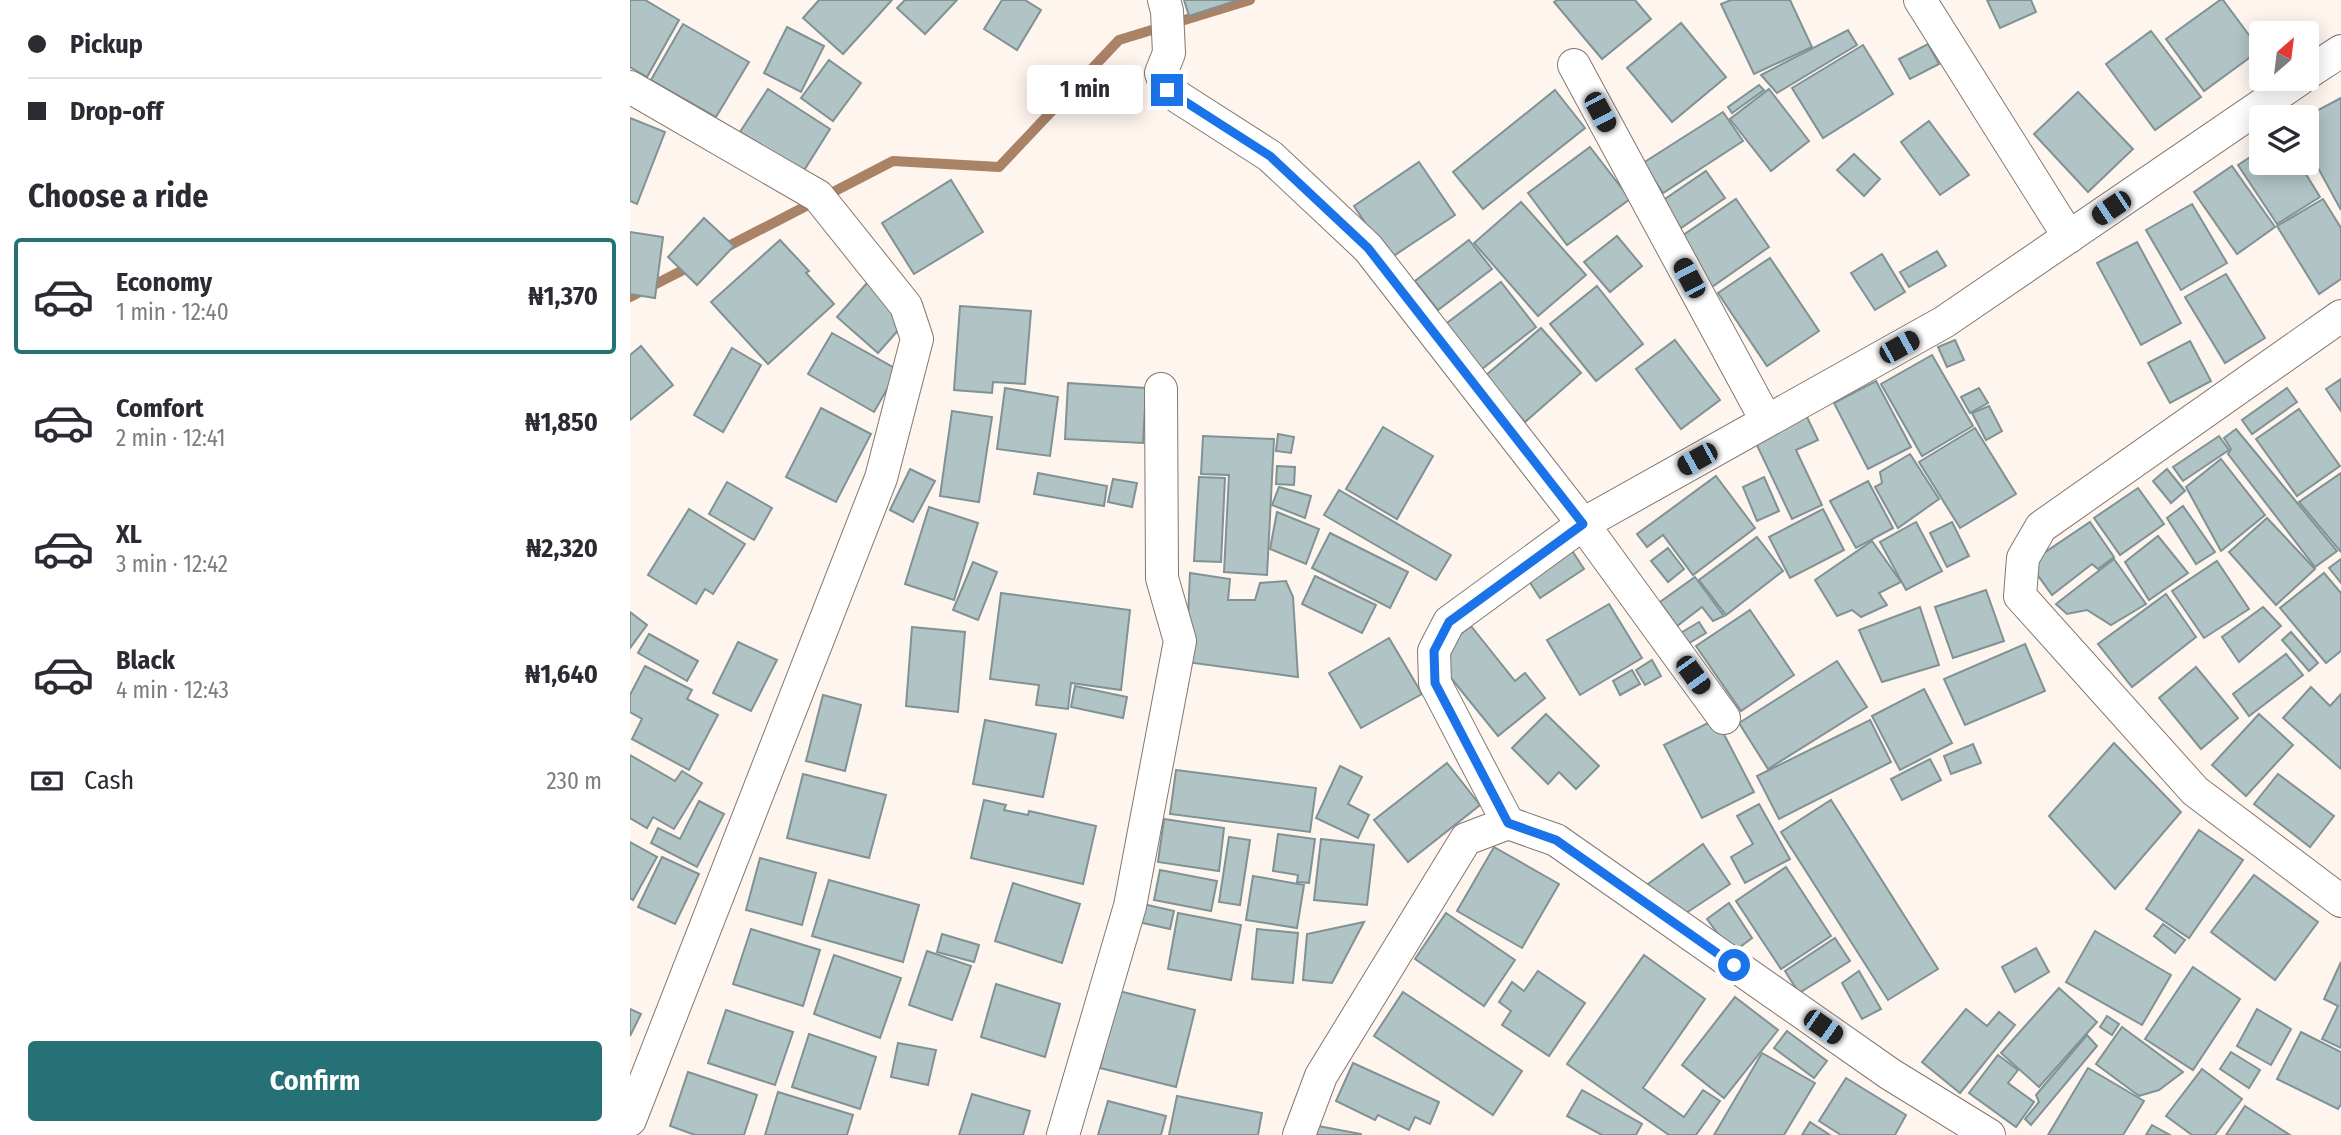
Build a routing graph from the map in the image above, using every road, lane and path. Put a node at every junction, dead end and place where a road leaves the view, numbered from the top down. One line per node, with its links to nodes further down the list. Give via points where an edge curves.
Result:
1 (1164, 0): 12 (street, via 1169,53 1161,73 1167,90 1270,156 1368,248)
2 (1920, 0): 8 (street)
3 (2341, 51): 5 (street)
4 (1574, 65): 11 (street)
5 (2319, 65)
6 (630, 87): 16 (street, via 818,196 906,306 917,340 881,478)
7 (2282, 91): 8 (street)
8 (2069, 237): 11 (street, via 1944,322)
9 (2341, 316): 15 (street, via 2041,527 2023,558 2020,596 2195,791)
10 (1161, 389): 17 (street, via 1162,578 1180,641 1130,906)
11 (1766, 420): 12 (street)
12 (1583, 524): 13 (street); 14 (street, via 1449,622 1434,651 1435,683)
13 (1724, 718)
14 (1508, 823): 18 (street, via 1466,839 1321,1076); 19 (street, via 1556,840 1890,1074)
15 (2341, 901)
16 (630, 1120)
17 (1063, 1135)
18 (1299, 1135)
19 (1989, 1135)

